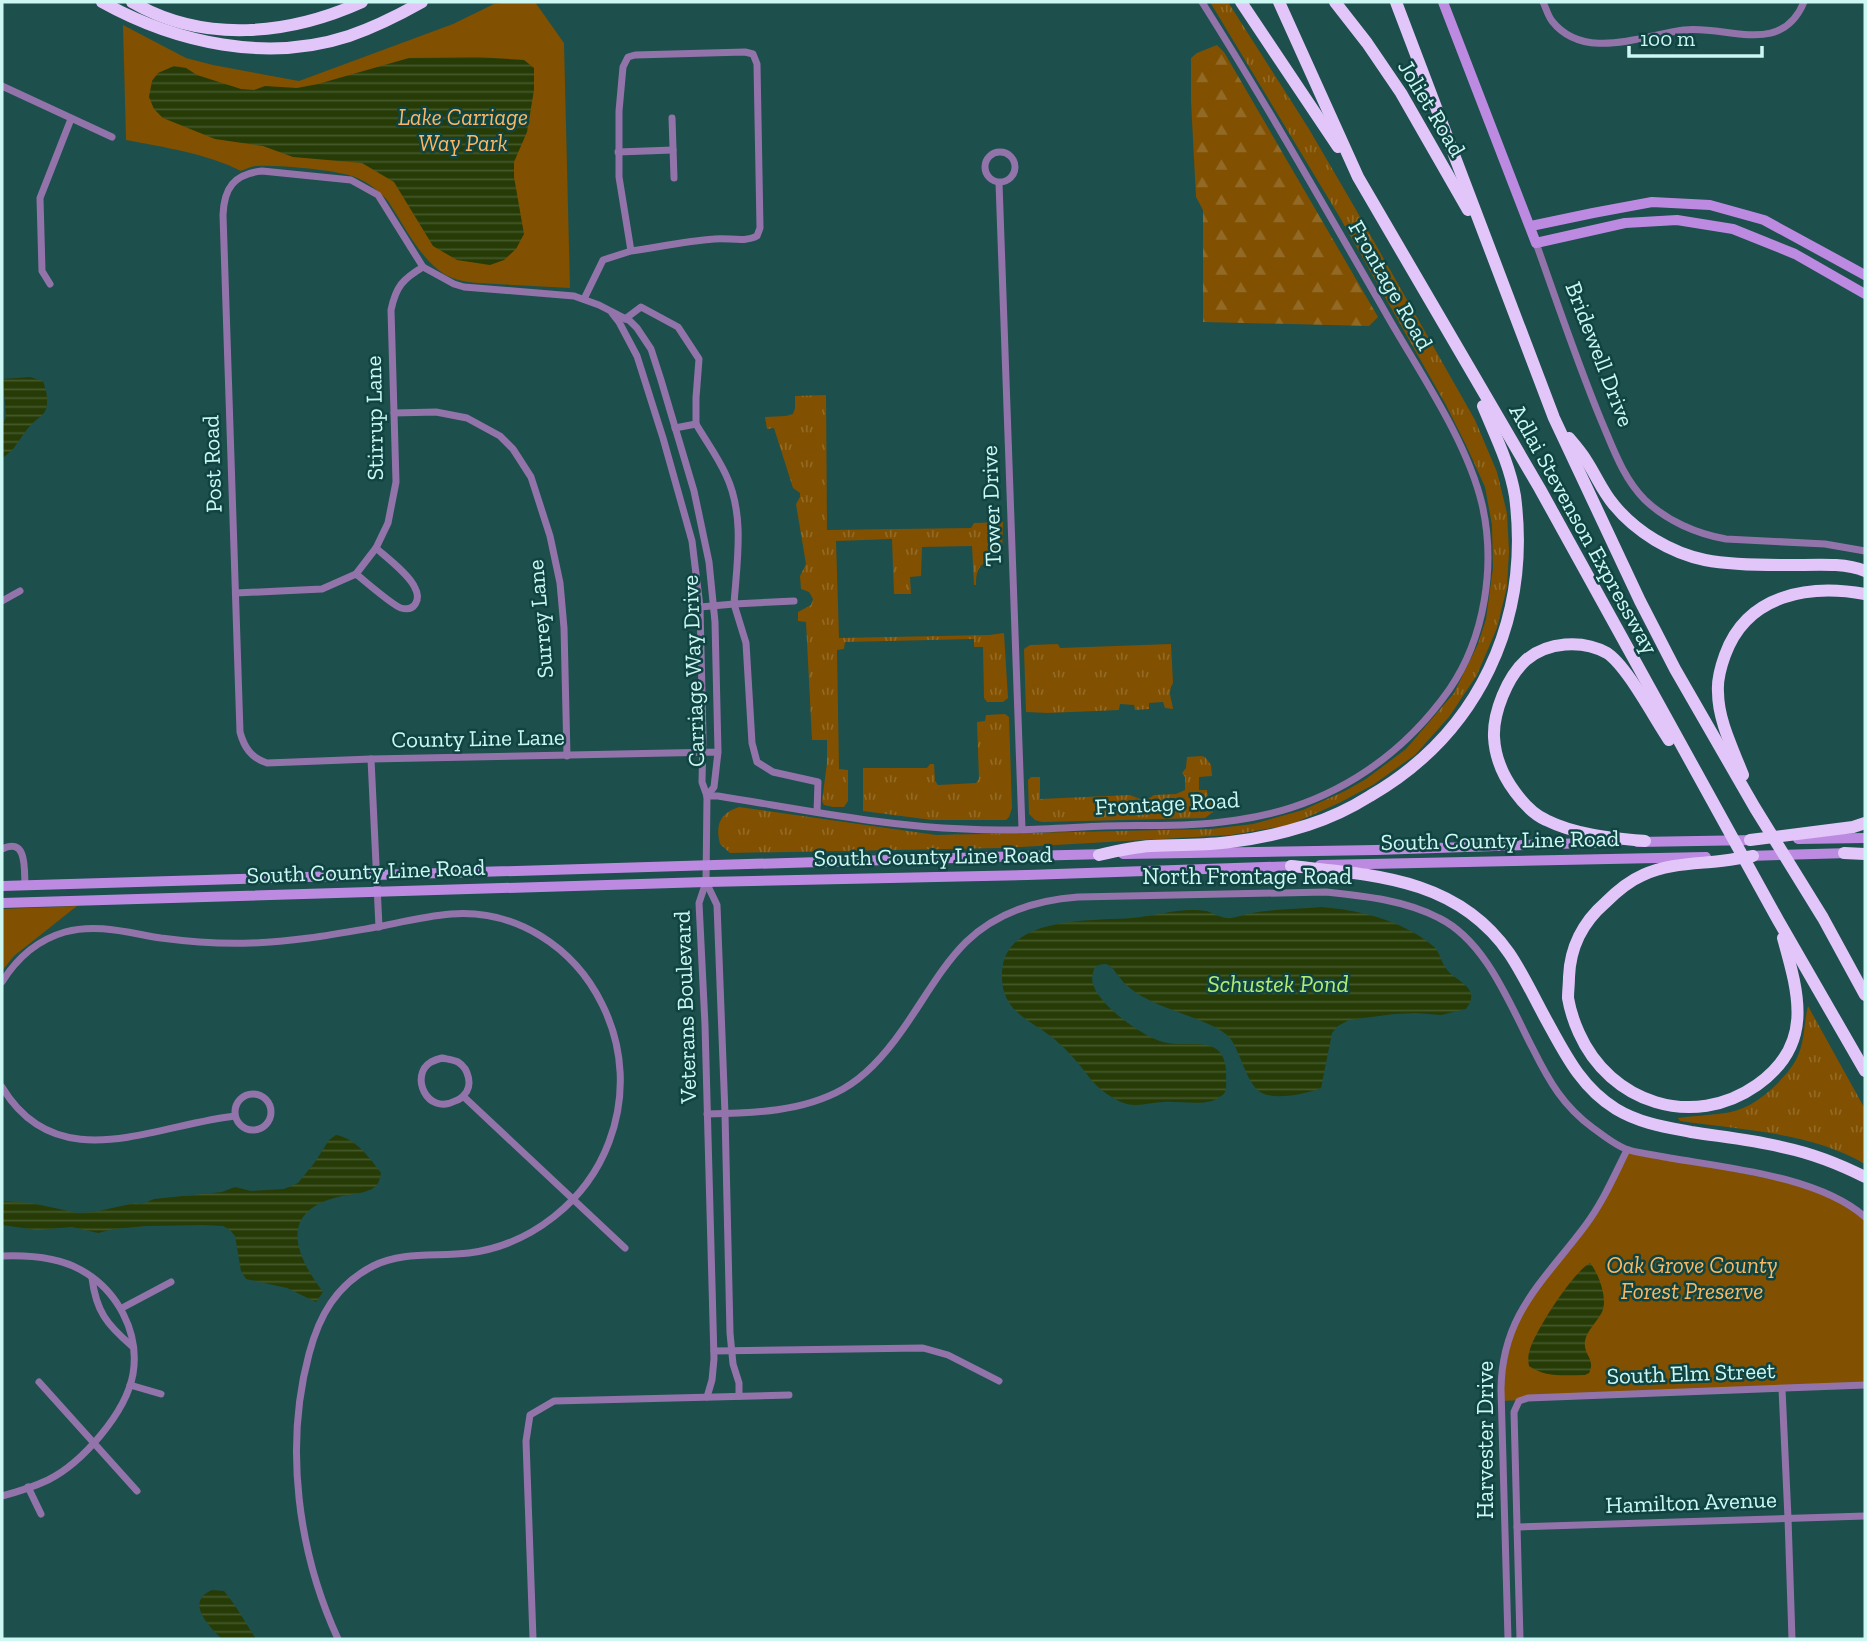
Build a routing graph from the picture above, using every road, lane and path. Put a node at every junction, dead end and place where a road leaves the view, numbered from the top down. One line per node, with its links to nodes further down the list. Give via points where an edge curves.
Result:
1 (102, 2): 4 (highway, via 132,19 187,37 261,48 347,37)
2 (132, 2): 3 (highway, via 179,22 245,30 313,21)
3 (362, 2)
4 (422, 2)
5 (1202, 2): 64 (street, Frontage Road, via 1255,86 1465,454 1487,532 1488,558 1476,639 1459,676 1399,748 1315,799 1221,822)
6 (1241, 2): 19 (highway)
7 (1279, 2): 19 (highway, Adlai Stevenson Expressway)
8 (1335, 2): 23 (highway, Joliet Road, via 1401,93)
9 (1396, 2): 23 (highway, Adlai Stevenson Expressway)
10 (1443, 2): 22 (main road, Bridewell Drive)
11 (1543, 2): 12 (street, via 1559,28 1577,39 1600,44 1686,30 1771,34 1785,27)
12 (1804, 2)
13 (2, 86): 15 (street)
14 (672, 118): 17 (street)
15 (71, 119): 16 (street); 28 (street, via 40,198 42,271)
16 (112, 137)
17 (673, 150): 18 (street); 20 (street)
18 (618, 152): 25 (street); 25 (street, via 622,68 628,57 753,54 758,90 757,236)
19 (1358, 177): 33 (highway, Adlai Stevenson Expressway)
20 (674, 178)
21 (999, 183): 21 (street, Tower Drive, via 985,170 986,160 998,152 1008,154 1015,167 1012,176); 64 (street, Tower Drive)
22 (1531, 226): 24 (main road, Bridewell Drive); 27 (main road, via 1652,202 1710,205 1764,220)
23 (1486, 242): 37 (highway, Adlai Stevenson Expressway)
24 (1536, 243): 29 (main road, via 1625,223 1688,221 1733,229 1795,254); 43 (street, Bridewell Drive, via 1617,457 1644,499 1679,524 1711,536)
25 (631, 251): 30 (street, via 603,260)
26 (423, 267): 30 (street, Carriage Way Drive, via 464,287); 36 (street, Stirrup Lane, via 400,284 391,310); 47 (street, Post Road, via 378,195 351,180 262,171 249,173 228,190 223,215)
27 (1865, 275)
28 (50, 284)
29 (1865, 294)
30 (584, 299): 31 (street, Carriage Way Drive)
31 (611, 313): 32 (street, Carriage Way Drive); 35 (street, Carriage Way Drive, via 637,356)
32 (625, 318): 34 (street, Carriage Way Drive, via 651,349); 38 (street, via 641,307 678,327 699,359)
33 (1465, 363): 59 (highway, Adlai Stevenson Expressway); 72 (highway, via 1508,468 1518,553 1503,637 1463,715 1409,772 1311,824 1231,842 1137,847)
34 (661, 380): 35 (street); 39 (street, Carriage Way Drive)
35 (646, 384): 41 (street, Carriage Way Drive)
36 (394, 413): 42 (street, Stirrup Lane, via 396,482 388,523); 57 (street, Surrey Lane, via 467,418 507,443 531,477 560,583)
37 (1554, 418): 44 (highway, via 1616,508 1657,542 1705,560); 61 (highway, Adlai Stevenson Expressway, via 1675,669)
38 (696, 424): 39 (street); 51 (street, via 727,476 738,513)
39 (675, 428): 40 (street, Carriage Way Drive)
40 (705, 538): 41 (street, Carriage Way Drive); 52 (street, Carriage Way Drive)
41 (692, 541): 53 (street, Carriage Way Drive)
42 (376, 548): 45 (street, Stirrup Lane); 45 (street, via 415,587 415,606 401,608)
43 (1865, 551)
44 (1865, 571)
45 (356, 574): 47 (street, Stirrup Lane, via 322,589)
46 (20, 591): 49 (street)
47 (236, 593): 54 (street, Post Road)
48 (1865, 594): 61 (highway, via 1822,590 1786,595 1756,612 1729,643 1717,692)
49 (2, 601)
50 (794, 601): 51 (street)
51 (734, 604): 52 (street); 62 (street, via 746,643 757,762 773,772 818,782)
52 (713, 605): 53 (street); 56 (street, Carriage Way Drive)
53 (700, 607): 55 (street, Carriage Way Drive)
54 (244, 747): 58 (street, County Line Lane, via 267,763)
55 (702, 752): 56 (street, County Line Lane); 57 (street, County Line Lane); 60 (street, Carriage Way Drive)
56 (718, 752): 60 (street, Carriage Way Drive, via 714,788)
57 (568, 756): 58 (street, County Line Lane)
58 (371, 759): 77 (street)
59 (1698, 776): 68 (highway, via 1608,654 1581,645 1558,645 1526,660 1503,696 1494,726 1499,762 1512,788 1534,813 1548,821 1588,834); 84 (highway, Adlai Stevenson Expressway)
60 (707, 796): 62 (street, Frontage Road); 75 (street)
61 (1755, 808): 83 (highway, Adlai Stevenson Expressway)
62 (817, 812): 64 (street, Frontage Road, via 904,825)
63 (1865, 823): 65 (highway)
64 (1022, 829)
65 (1810, 836): 66 (main road); 67 (highway)
66 (1865, 838)
67 (1750, 840): 68 (main road, South County Line Road)
68 (1645, 841): 72 (main road, South County Line Road)
69 (2, 849): 80 (street, via 12,846 22,852)
70 (1844, 853): 71 (highway); 73 (main road)
71 (1865, 853)
72 (1099, 855): 75 (main road, South County Line Road)
73 (1753, 856): 74 (highway)
74 (1709, 860): 76 (main road, South County Line Road); 84 (highway, via 1643,875 1619,890 1598,908 1575,944 1569,967 1572,1017 1596,1063 1614,1080 1658,1103 1706,1107 1750,1090 1776,1070 1795,1036 1799,1011)
75 (705, 866): 77 (main road, South County Line Road); 78 (street)
76 (1291, 866): 78 (main road, South County Line Road); 96 (highway, via 1411,883 1447,897 1468,912 1493,932 1510,954 1579,1076 1623,1113 1663,1127 1785,1147)
77 (376, 876): 80 (main road, South County Line Road); 81 (street)
78 (706, 882): 81 (main road, South County Line Road); 92 (street, Veterans Boulevard, via 699,903); 93 (street, Veterans Boulevard, via 717,905)
79 (2, 886): 80 (main road, South County Line Road)
80 (24, 886)
81 (376, 891): 82 (main road, South County Line Road); 85 (street)
82 (2, 903)
83 (1823, 918): 87 (highway); 88 (highway, Adlai Stevenson Expressway)
84 (1778, 920): 89 (highway, Adlai Stevenson Expressway)
85 (379, 927): 86 (street, via 233,943 79,929 35,946 20,957); 97 (street, via 447,914 503,919 548,940 569,956 591,984 614,1034 620,1093 605,1153)
86 (2, 982)
87 (1865, 985)
88 (1865, 995)
89 (1865, 1070)
90 (2, 1087): 94 (street, via 33,1122 77,1140 114,1139)
91 (464, 1097): 91 (street, via 469,1076 458,1062 442,1058 430,1062 422,1074 428,1099 440,1105); 97 (street)
92 (707, 1114): 93 (street, North Frontage Road); 105 (street, Veterans Boulevard)
93 (725, 1114): 95 (street, North Frontage Road, via 797,1107 849,1085 891,1048 967,942 1015,911 1055,898 1326,892 1418,910 1440,918 1466,937 1501,986 1551,1085 1591,1127); 106 (street, Veterans Boulevard)
94 (235, 1116): 94 (street, via 251,1130 262,1128 271,1108 255,1094 244,1096 236,1104)
95 (1627, 1150): 98 (street, North Frontage Road, via 1784,1179 1814,1188); 126 (street, Harvester Drive, via 1587,1223 1528,1299 1505,1348 1501,1389)
96 (1865, 1177)
97 (573, 1200): 99 (street); 124 (street, via 540,1227 499,1246 468,1253 408,1256 373,1266 343,1287 324,1312 300,1392 298,1482 309,1553)
98 (1865, 1217)
99 (625, 1248)
100 (2, 1256): 101 (street, via 40,1258 79,1269)
101 (92, 1278): 103 (street); 104 (street, via 99,1310)
102 (171, 1282): 103 (street)
103 (122, 1308): 104 (street)
104 (133, 1346): 109 (street)
105 (713, 1351): 106 (street); 115 (street, Veterans Boulevard)
106 (732, 1351): 107 (street, via 923,1348 948,1355); 114 (street, Veterans Boulevard)
107 (999, 1381)
108 (39, 1382): 116 (street)
109 (130, 1385): 112 (street); 116 (street, via 115,1417)
110 (1865, 1385): 111 (street, South Elm Street)
111 (1782, 1389): 122 (street); 123 (street, South Elm Street, via 1519,1401 1514,1412)
112 (161, 1394)
113 (789, 1395): 114 (street)
114 (739, 1396): 115 (street)
115 (707, 1397): 125 (street, via 554,1401 530,1415 526,1441)
116 (92, 1443): 117 (street, via 69,1466); 118 (street)
117 (28, 1487): 119 (street); 120 (street)
118 (137, 1491)
119 (2, 1496)
120 (41, 1514)
121 (1865, 1516): 122 (street, Hamilton Avenue)
122 (1788, 1518): 123 (street, Hamilton Avenue); 128 (street)
123 (1517, 1527): 127 (street)
124 (338, 1639)
125 (533, 1639)
126 (1508, 1639)
127 (1520, 1639)
128 (1792, 1639)

